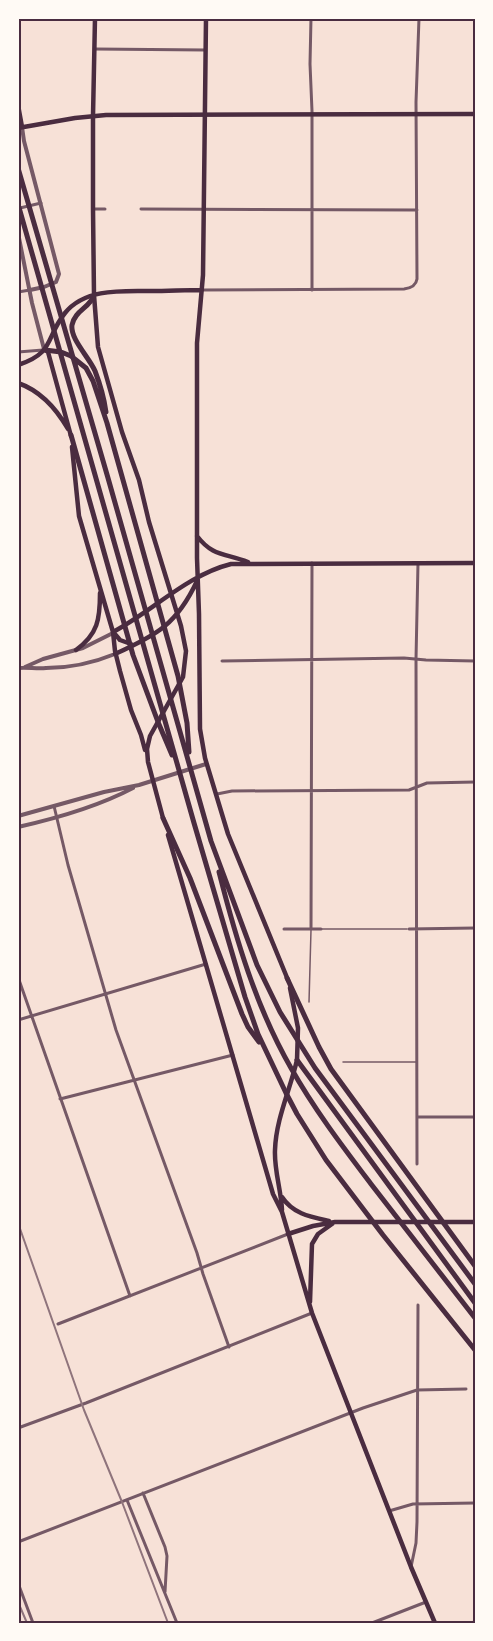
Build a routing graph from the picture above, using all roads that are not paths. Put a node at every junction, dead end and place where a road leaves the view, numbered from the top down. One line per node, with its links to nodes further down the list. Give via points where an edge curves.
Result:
1 (95, 18): 5 (main road)
2 (206, 18): 6 (main road)
3 (311, 18): 11 (street)
4 (419, 18): 8 (street)
5 (95, 49): 6 (street); 12 (main road)
6 (205, 50): 10 (main road)
7 (18, 105): 13 (main road)
8 (416, 114): 9 (main road); 11 (main road); 22 (street)
9 (475, 114)
10 (204, 115): 11 (main road); 12 (main road); 20 (main road)
11 (312, 115): 21 (street)
12 (93, 116): 13 (main road); 17 (main road)
13 (20, 127): 15 (street)
14 (18, 168): 55 (highway)
15 (40, 203): 16 (street); 24 (street, via 59,274 56,282)
16 (18, 207): 57 (highway)
17 (93, 209): 18 (street); 28 (main road)
18 (105, 209)
19 (141, 209): 20 (street)
20 (203, 209): 21 (street); 25 (main road)
21 (312, 210): 22 (street); 26 (street)
22 (417, 210): 26 (street, via 417,279 413,287)
23 (18, 233): 24 (street)
24 (30, 290): 27 (street); 29 (street)
25 (202, 290): 26 (street); 28 (main road); 35 (main road, via 197,343)
26 (312, 290)
27 (18, 292)
28 (94, 295): 29 (main road, via 69,309); 33 (highway, via 92,303 75,316 72,328 99,383); 42 (main road, via 100,358)
29 (45, 350): 30 (street); 31 (main road); 33 (highway, via 66,353 86,368); 34 (main road)
30 (18, 352)
31 (18, 365)
32 (18, 383): 34 (main road, via 48,402)
33 (107, 423): 55 (highway, via 183,695)
34 (71, 435): 41 (main road, via 77,506); 57 (highway, via 140,675)
35 (197, 536): 37 (main road, via 212,551); 40 (main road)
36 (475, 562): 39 (main road)
37 (251, 563): 38 (main road); 40 (main road, via 225,565)
38 (312, 563): 39 (main road); 49 (street)
39 (418, 563): 48 (street)
40 (198, 578): 42 (main road); 43 (main road); 56 (main road, via 200,718)
41 (100, 591): 44 (main road); 46 (main road, via 98,623)
42 (171, 594): 43 (main road); 44 (main road)
43 (178, 614): 45 (main road); 54 (main road, via 186,651 183,677 150,736)
44 (113, 632): 45 (main road, via 125,643); 46 (street); 47 (main road)
45 (140, 643): 47 (main road)
46 (76, 650): 52 (street)
47 (115, 654): 52 (street, via 72,666); 54 (main road)
48 (416, 659): 49 (street); 51 (street); 61 (street)
49 (312, 660): 50 (street); 62 (street)
50 (222, 661)
51 (475, 661)
52 (25, 667): 53 (street)
53 (18, 668)
54 (147, 755): 58 (main road)
55 (189, 759): 69 (highway)
56 (206, 764): 58 (street); 63 (main road)
57 (179, 770): 83 (highway, via 245,997)
58 (153, 780): 60 (street); 67 (main road)
59 (475, 782): 61 (street)
60 (139, 785): 64 (street); 66 (street)
61 (417, 786): 62 (street, via 409,790); 75 (street)
62 (311, 790): 63 (street, via 231,791); 72 (street)
63 (215, 795): 78 (main road)
64 (54, 806): 65 (street); 66 (street)
65 (18, 816)
66 (57, 817): 68 (street); 79 (street)
67 (163, 818): 76 (main road); 83 (highway, via 242,1014)
68 (18, 827)
69 (212, 842): 100 (highway, via 257,965 290,1030); 106 (highway, via 253,985 290,1067 332,1132)
70 (475, 928): 75 (street)
71 (284, 929): 72 (street)
72 (311, 929): 73 (street); 80 (lane)
73 (321, 929): 74 (lane)
74 (409, 929): 75 (street)
75 (417, 929): 87 (street)
76 (206, 964): 79 (street); 84 (main road)
77 (18, 977): 81 (street)
78 (287, 978): 85 (main road, via 298,1029); 98 (highway, via 332,1070)
79 (105, 995): 81 (street); 88 (street)
80 (309, 1002)
81 (32, 1016): 82 (street); 89 (street)
82 (18, 1020)
83 (264, 1048): 109 (highway, via 297,1114 326,1160)
84 (234, 1055): 88 (street); 94 (main road, via 273,1194)
85 (297, 1060): 93 (main road, via 275,1148); 102 (highway)
86 (343, 1062): 87 (lane)
87 (417, 1062): 90 (street)
88 (133, 1080): 89 (street); 99 (street)
89 (60, 1099): 101 (street)
90 (417, 1117): 91 (street); 92 (street)
91 (475, 1117)
92 (417, 1164)
93 (281, 1195): 94 (main road); 95 (main road, via 300,1214)
94 (282, 1212): 97 (main road)
95 (335, 1222): 96 (main road); 97 (main road); 103 (main road, via 318,1234 312,1244)
96 (474, 1222)
97 (288, 1234): 99 (street); 103 (main road)
98 (475, 1266)
99 (201, 1268): 101 (street); 108 (street)
100 (475, 1284)
101 (130, 1296): 107 (street)
102 (475, 1304)
103 (309, 1305): 105 (main road)
104 (418, 1305): 111 (street)
105 (312, 1314): 108 (street); 112 (main road)
106 (475, 1318)
107 (57, 1324)
108 (229, 1347): 113 (street)
109 (475, 1350)
110 (466, 1389): 111 (street)
111 (417, 1390): 112 (street); 117 (street)
112 (351, 1413): 114 (street); 118 (main road)
113 (18, 1428)
114 (143, 1493): 115 (street); 122 (street, via 167,1556)
115 (127, 1500): 119 (street); 122 (street)
116 (475, 1503): 117 (street)
117 (417, 1504): 118 (street); 120 (street)
118 (389, 1511): 120 (main road)
119 (18, 1542)
120 (411, 1568): 123 (main road)
121 (18, 1583): 124 (street)
122 (165, 1594): 125 (street)
123 (426, 1602): 126 (street); 127 (main road)
124 (33, 1623)
125 (177, 1623)
126 (372, 1623)
127 (435, 1623)

